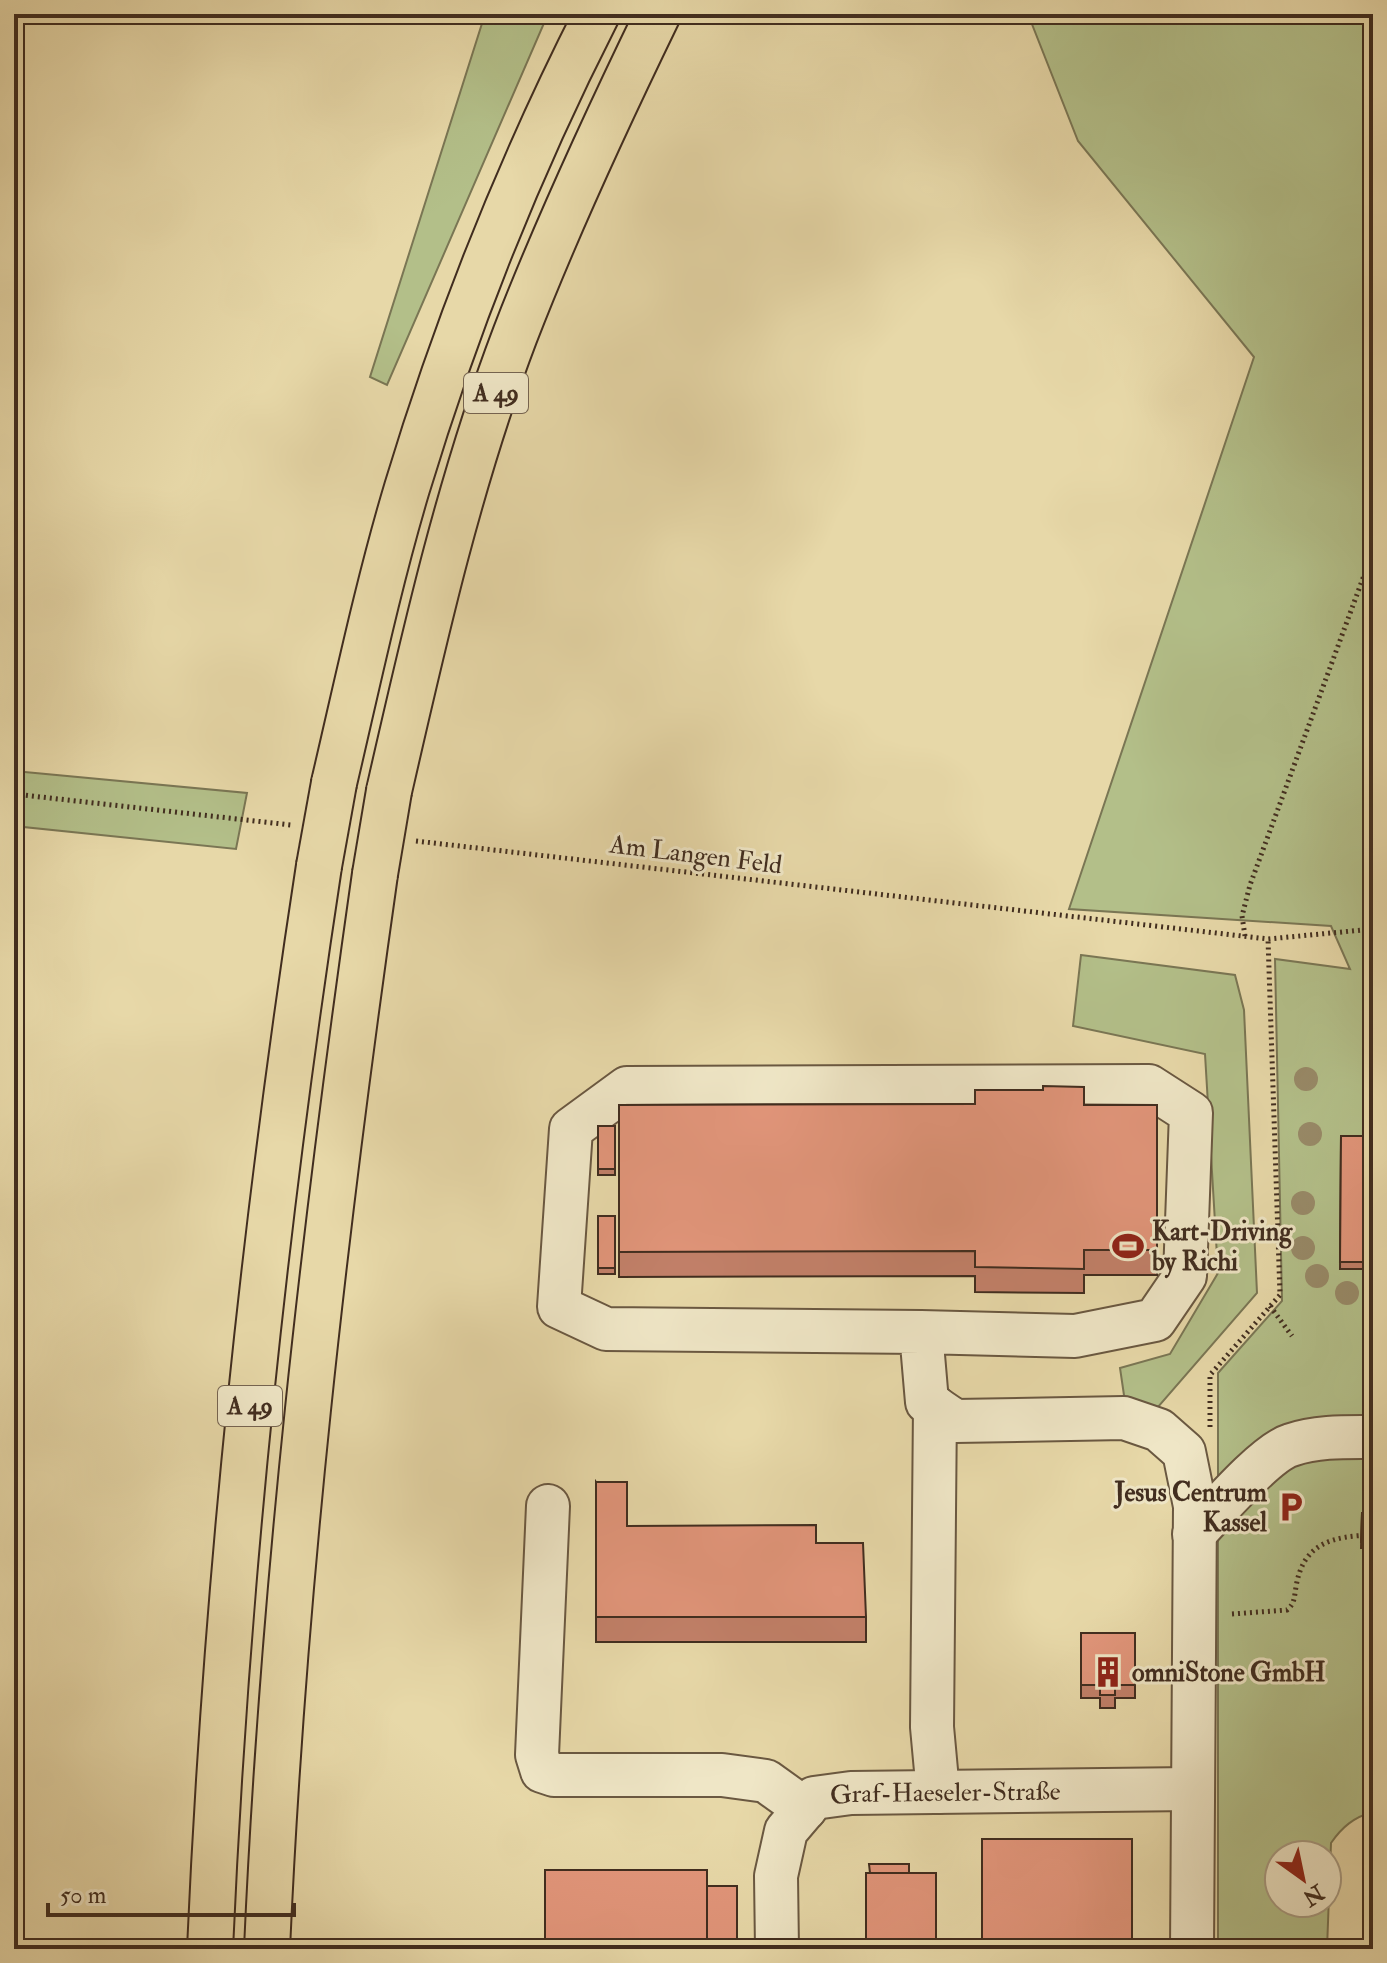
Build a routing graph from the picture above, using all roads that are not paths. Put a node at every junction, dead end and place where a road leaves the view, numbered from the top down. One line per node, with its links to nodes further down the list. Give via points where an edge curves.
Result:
1 (597, 14): 11 (highway, A 49, bridge, via 529,160 463,323 407,488 334,783 312,846 244,1466)
2 (658, 14): 12 (highway, A 49, bridge, via 583,171 514,337 461,501 389,791 333,1166 301,1463)
3 (921, 1332): 3 (street, via 1075,1336 1155,1320 1185,1276 1191,1113 1149,1086 627,1088 571,1129 559,1307 606,1329); 4 (street, via 927,1402)
4 (935, 1407): 7 (street, via 955,1421 1124,1418 1159,1430 1184,1452); 9 (street, via 932,1727)
5 (1373, 1437): 7 (street, via 1289,1445)
6 (548, 1506): 10 (street, via 537,1755 542,1771 722,1775 766,1781)
7 (1195, 1520): 8 (street)
8 (1192, 1789): 9 (street, Graf-Haeseler-Straße); 14 (street)
9 (938, 1792): 10 (street, Graf-Haeseler-Straße, via 851,1793 814,1798)
10 (805, 1809): 13 (street, Graf-Haeseler-Straße, via 786,1831 776,1876)
11 (210, 1949)
12 (267, 1949)
13 (777, 1949)
14 (1192, 1949)

